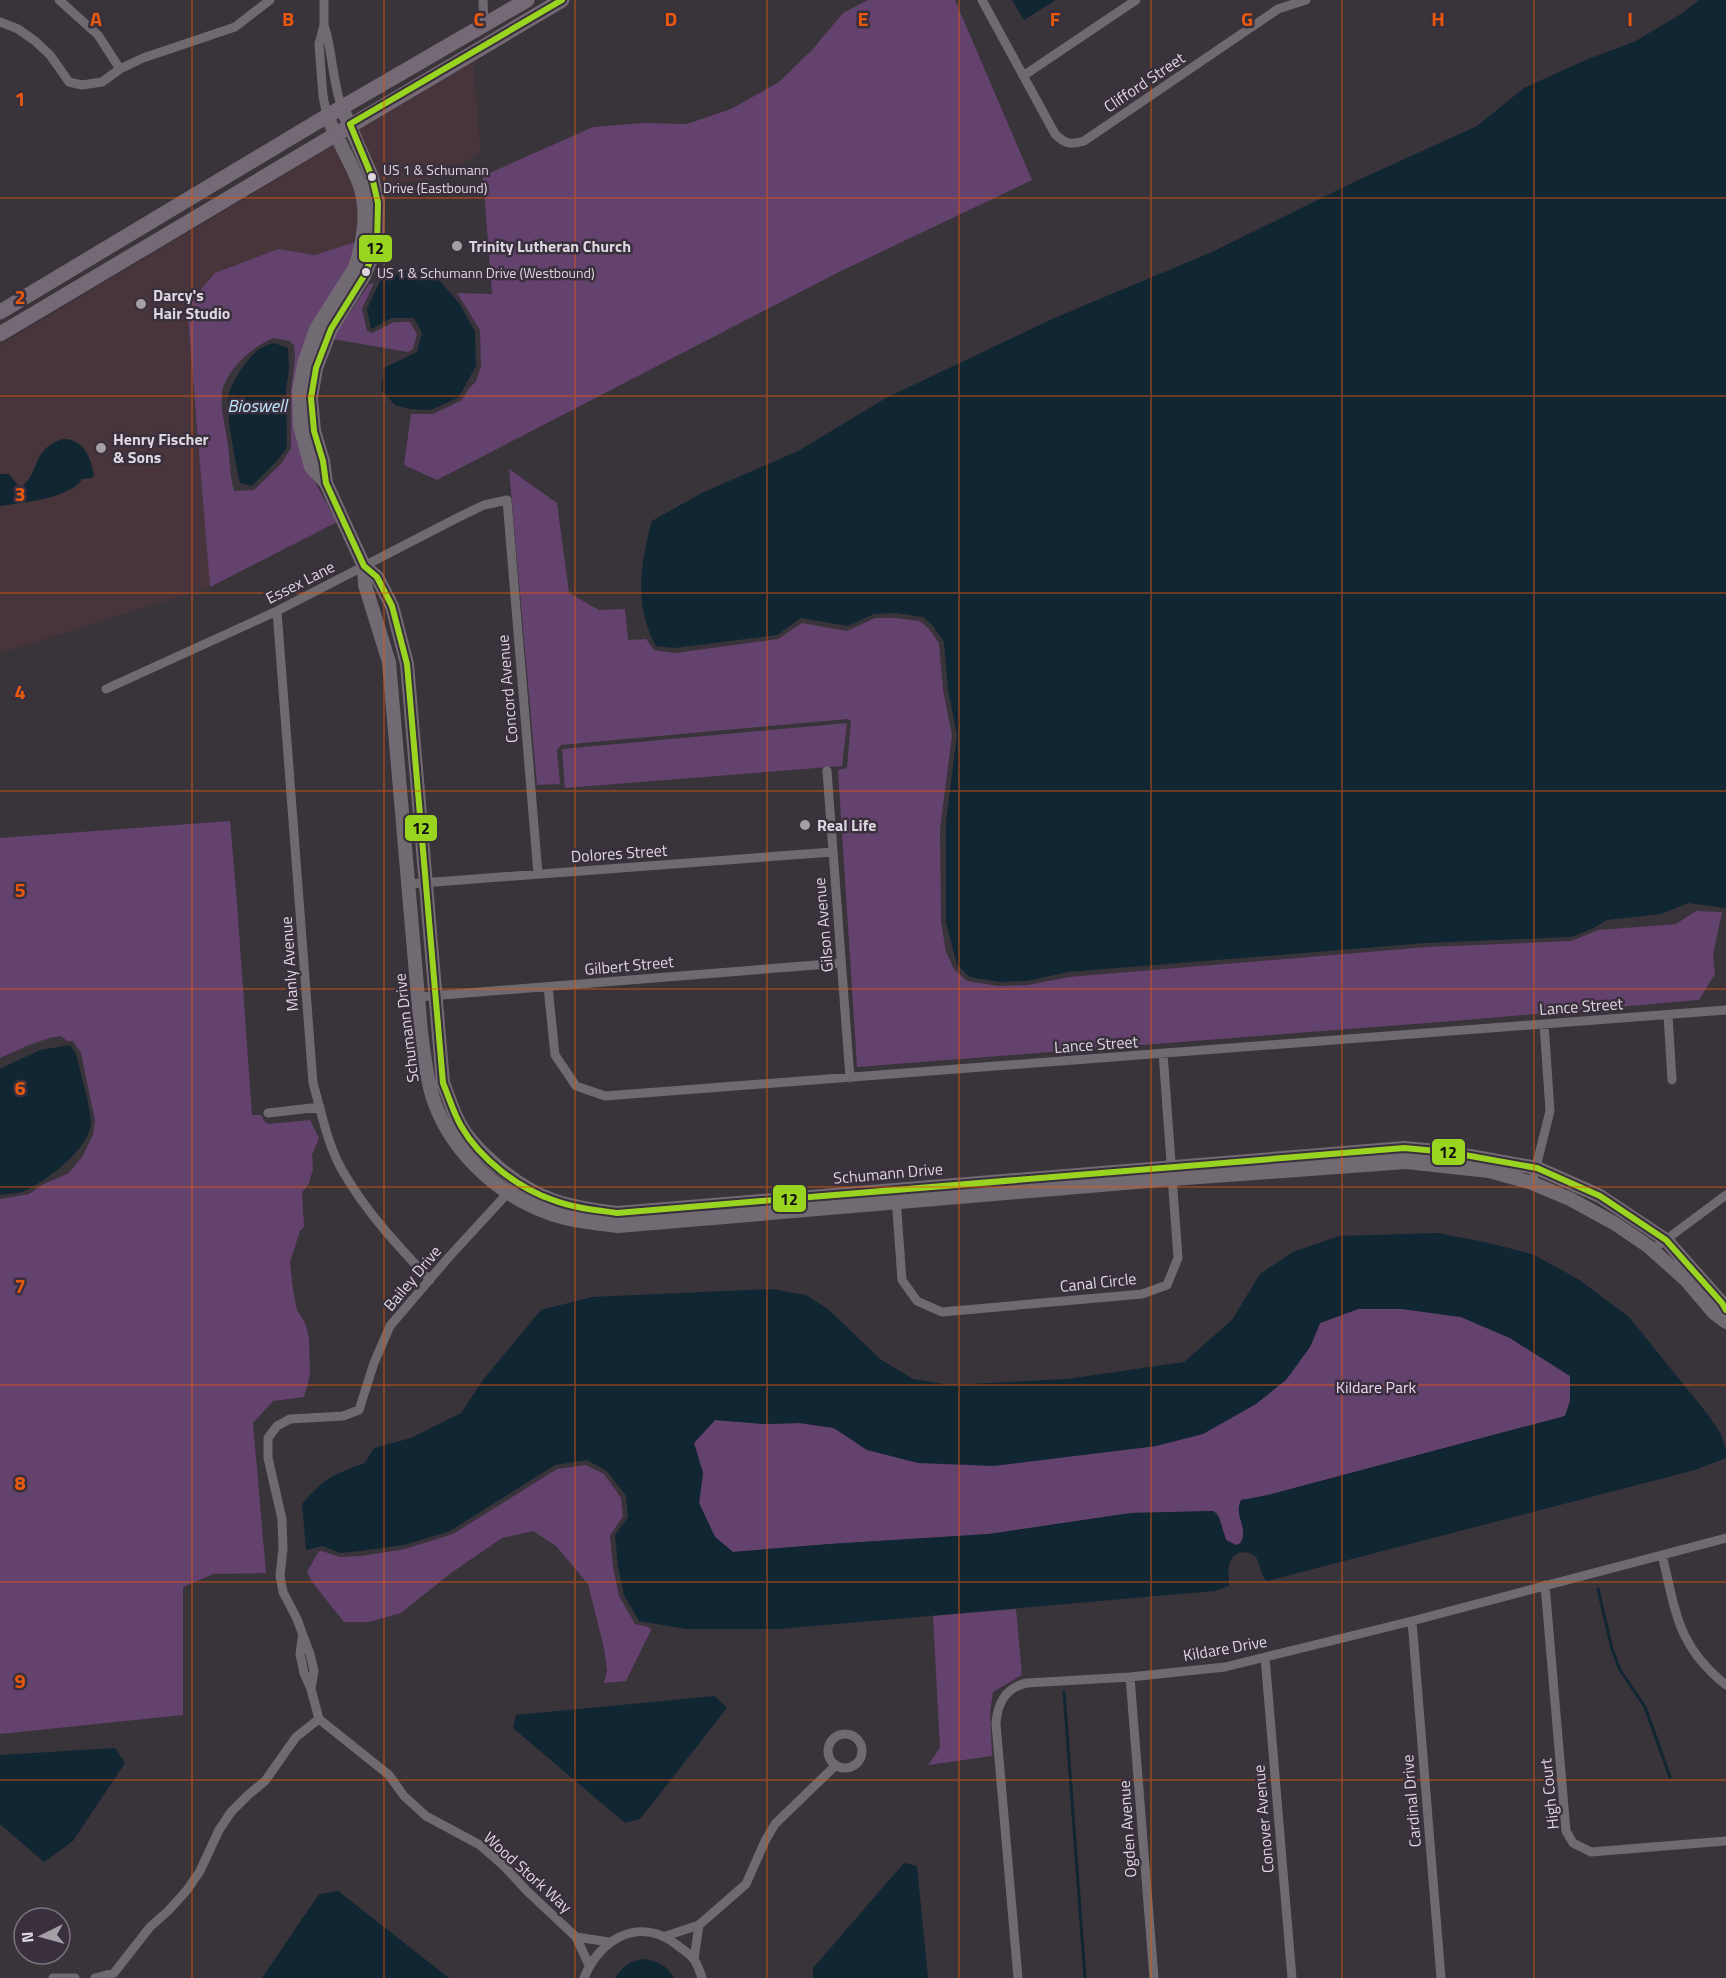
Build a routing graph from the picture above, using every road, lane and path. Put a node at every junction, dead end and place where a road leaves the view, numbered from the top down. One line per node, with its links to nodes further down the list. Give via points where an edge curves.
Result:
1 (59, 0): 15 (street, via 98,35)
2 (270, 0): 15 (street, via 235,27)
3 (324, 0): 13 (street)
4 (483, 0): 14 (street)
5 (527, 0): 14 (main road)
6 (562, 0): 19 (main road)
7 (982, 0): 16 (street)
8 (1136, 0): 16 (street)
9 (1287, 0): 11 (street)
10 (1306, 0): 11 (street, Clifford Street)
11 (1278, 9): 16 (street, Clifford Street, via 1073,145 1056,134)
12 (0, 22): 15 (street, via 35,41 69,82 82,86 102,82)
13 (324, 25): 17 (street); 18 (street, via 319,44)
14 (484, 25): 17 (main road)
15 (120, 69)
16 (1023, 76)
17 (342, 108): 18 (main road); 19 (street, Schumann Drive)
18 (327, 116): 20 (street, Schumann Drive); 21 (main road)
19 (350, 124): 20 (main road); 23 (street, Schumann Drive, via 372,177 378,203 376,245 364,276 331,329 316,368 311,398)
20 (335, 134): 22 (main road); 23 (street, Schumann Drive, via 360,184 365,208 354,269 316,330 299,391 300,426 311,467)
21 (0, 312)
22 (0, 334)
23 (326, 483): 25 (street, Schumann Drive)
24 (507, 500): 25 (street, Essex Lane, via 484,505); 34 (street, Concord Avenue)
25 (364, 566): 26 (street, Essex Lane); 27 (street, Schumann Drive, via 377,577 392,606); 28 (street, Schumann Drive, via 365,585)
26 (276, 611): 29 (street, Essex Lane); 47 (street, Manly Avenue, via 313,1083)
27 (407, 664): 28 (street); 30 (street, Schumann Drive)
28 (389, 666): 32 (street, Schumann Drive)
29 (106, 689)
30 (416, 771): 32 (street); 35 (street, Schumann Drive)
31 (827, 771): 33 (street, Gilson Avenue)
32 (399, 774): 36 (street, Schumann Drive)
33 (832, 852): 34 (street, Dolores Street); 37 (street, Gilson Avenue)
34 (538, 874): 35 (street, Dolores Street)
35 (426, 883): 36 (street, Dolores Street); 39 (street, Schumann Drive)
36 (408, 884): 40 (street, Schumann Drive)
37 (842, 963): 38 (street, Gilbert Street); 45 (street, Gilson Avenue)
38 (548, 987): 39 (street, Gilbert Street); 45 (street, Lance Street, via 555,1055 576,1086 605,1096)
39 (434, 996): 40 (street, Gilbert Street); 51 (street, Schumann Drive, via 443,1083 460,1125 482,1153)
40 (418, 997): 53 (street, Schumann Drive, via 427,1074 442,1121 473,1163)
41 (1726, 1010): 42 (street, Lance Street)
42 (1668, 1015): 43 (street, Lance Street); 46 (street)
43 (1544, 1024): 44 (street, Lance Street); 49 (street, via 1550,1111)
44 (1163, 1053): 45 (street, Lance Street); 50 (street, Canal Circle)
45 (850, 1078)
46 (1672, 1080)
47 (320, 1107): 48 (street); 58 (street, Manly Avenue, via 344,1174 374,1218)
48 (268, 1113)
49 (1537, 1168): 50 (street, Schumann Drive, via 1404,1148); 52 (street); 56 (street, Schumann Drive, via 1600,1196)
50 (1172, 1173): 52 (street, Schumann Drive, via 1406,1162 1489,1172); 54 (street, Schumann Drive); 54 (street, Canal Circle, via 1178,1258 1167,1285 1142,1294 942,1312 917,1301 902,1280)
51 (517, 1183): 53 (street, Bailey Drive); 54 (street, Schumann Drive, via 545,1199 581,1209 616,1212)
52 (1532, 1183): 57 (street, Schumann Drive, via 1614,1223)
53 (507, 1194): 54 (street, Schumann Drive, via 547,1213 618,1226); 58 (street, Bailey Drive)
54 (896, 1195)
55 (1726, 1195): 56 (street)
56 (1666, 1240): 57 (street); 59 (street, Schumann Drive)
57 (1652, 1250): 60 (street, Schumann Drive)
58 (430, 1280): 68 (street, Bailey Drive, via 390,1326 359,1410 343,1416 290,1419 277,1426 268,1438 268,1458 282,1518 280,1576 310,1654 314,1671 311,1689)
59 (1726, 1310)
60 (1726, 1323)
61 (1726, 1538): 62 (street, Kildare Drive)
62 (1662, 1555): 63 (street, Kildare Drive); 67 (street, via 1686,1640 1699,1660)
63 (1545, 1585): 64 (street, Kildare Drive); 70 (street, High Court, via 1566,1831 1573,1843 1591,1852)
64 (1412, 1621): 65 (street, Kildare Drive); 86 (street, Cardinal Drive)
65 (1265, 1658): 66 (street, Kildare Drive, via 1225,1667); 85 (street, Conover Avenue)
66 (1130, 1677): 83 (street, Kildare Drive, via 1022,1684 1006,1694 998,1709 996,1724); 84 (street, Ogden Avenue)
67 (1726, 1685)
68 (319, 1719): 73 (street, Wood Stork Way, via 389,1775 426,1816 480,1845); 77 (street, via 296,1737 265,1781 231,1812 187,1890 150,1927)
69 (836, 1765): 71 (street, via 775,1824 746,1884)
70 (1726, 1841)
71 (699, 1924): 72 (street); 75 (street)
72 (666, 1936): 74 (street, via 634,1932); 75 (street)
73 (576, 1937): 74 (street, Wood Stork Way); 76 (street, Wood Stork Way)
74 (609, 1942): 76 (street)
75 (694, 1959): 82 (street)
76 (589, 1965): 81 (street)
77 (114, 1976): 80 (street)
78 (53, 1978): 79 (street)
79 (75, 1978)
80 (95, 1978)
81 (584, 1978)
82 (702, 1978)
83 (1018, 1978)
84 (1154, 1978)
85 (1292, 1978)
86 (1441, 1978)

